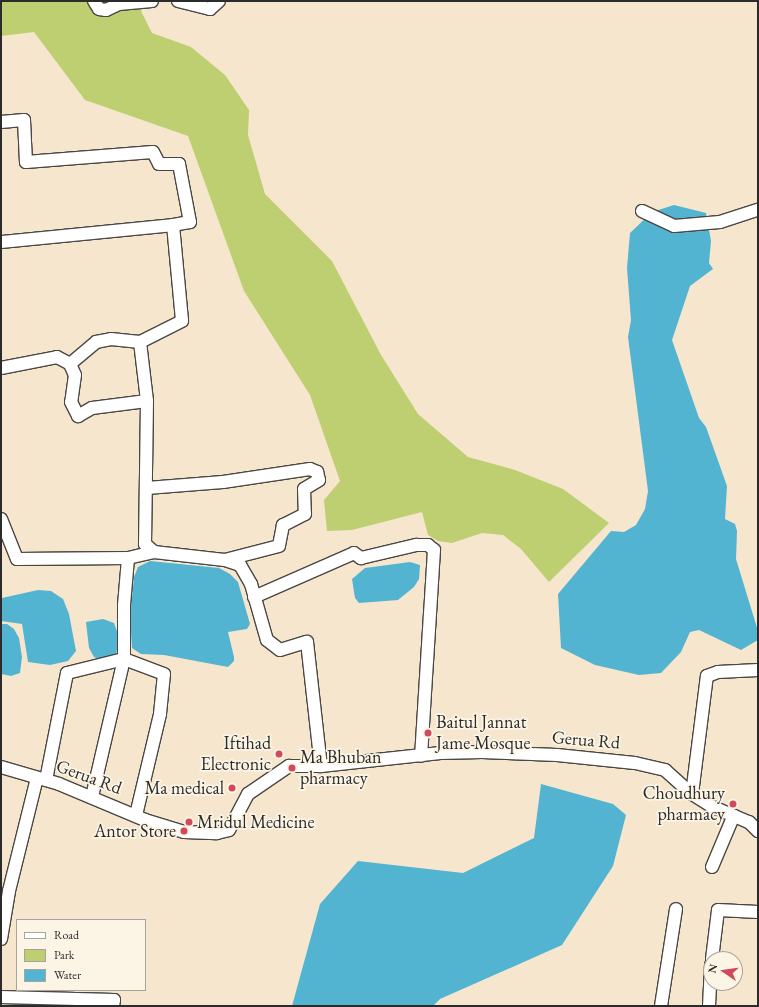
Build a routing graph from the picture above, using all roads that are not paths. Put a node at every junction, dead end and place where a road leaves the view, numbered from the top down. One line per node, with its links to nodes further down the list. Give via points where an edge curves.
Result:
1 (94, 1): 2 (street, via 99,9 106,10 119,4)
2 (152, 1)
3 (178, 1): 4 (street, via 210,9)
4 (219, 1)
5 (1, 122): 8 (street, via 24,120 26,162 153,152 159,164 179,164 190,222)
6 (758, 210): 7 (street, via 720,222 674,226)
7 (642, 211)
8 (173, 226): 9 (street); 10 (street, via 182,321)
9 (1, 242)
10 (140, 342): 11 (street, via 111,339 96,342); 13 (street)
11 (70, 364): 12 (street, via 57,357); 13 (street, via 75,375 71,402 78,416 92,408)
12 (1, 368)
13 (147, 401): 14 (street)
14 (147, 488): 16 (street, via 145,544); 18 (street, via 223,482 310,469 317,472 319,480 304,489 304,514 283,524 279,546)
15 (1, 519): 17 (street, via 17,559)
16 (154, 552): 17 (street); 18 (street)
17 (128, 558): 20 (street, via 124,605)
18 (225, 560): 19 (street, via 240,564 251,584)
19 (254, 597): 22 (street, via 354,553 361,558 416,545 428,545 434,550); 24 (street, via 267,640 280,650 307,642)
20 (124, 659): 25 (street, via 67,673); 27 (street); 28 (street, via 164,674 160,714)
21 (758, 670): 26 (street, via 718,672 707,676)
22 (421, 756): 24 (street, Gerua Rd); 26 (street, Gerua Rd, via 482,752 557,755 635,763 665,770)
23 (1, 766): 25 (street, Gerua Rd)
24 (321, 766): 28 (street, Gerua Rd, via 289,766 248,794 229,830 217,833 184,832)
25 (42, 779): 27 (street, Gerua Rd); 34 (street, via 8,891)
26 (692, 794): 29 (street, Gerua Rd, via 713,807)
27 (92, 796): 28 (street, Gerua Rd)
28 (136, 815)
29 (734, 815): 30 (street, Gerua Rd, via 749,822); 31 (street)
30 (758, 831)
31 (712, 867)
32 (676, 909): 39 (street)
33 (758, 912): 35 (street, via 718,910)
34 (1, 939)
35 (713, 951)
36 (710, 991): 40 (street)
37 (1, 997): 38 (street, via 114,1000)
38 (113, 1006)
39 (661, 1006)
40 (709, 1006)

